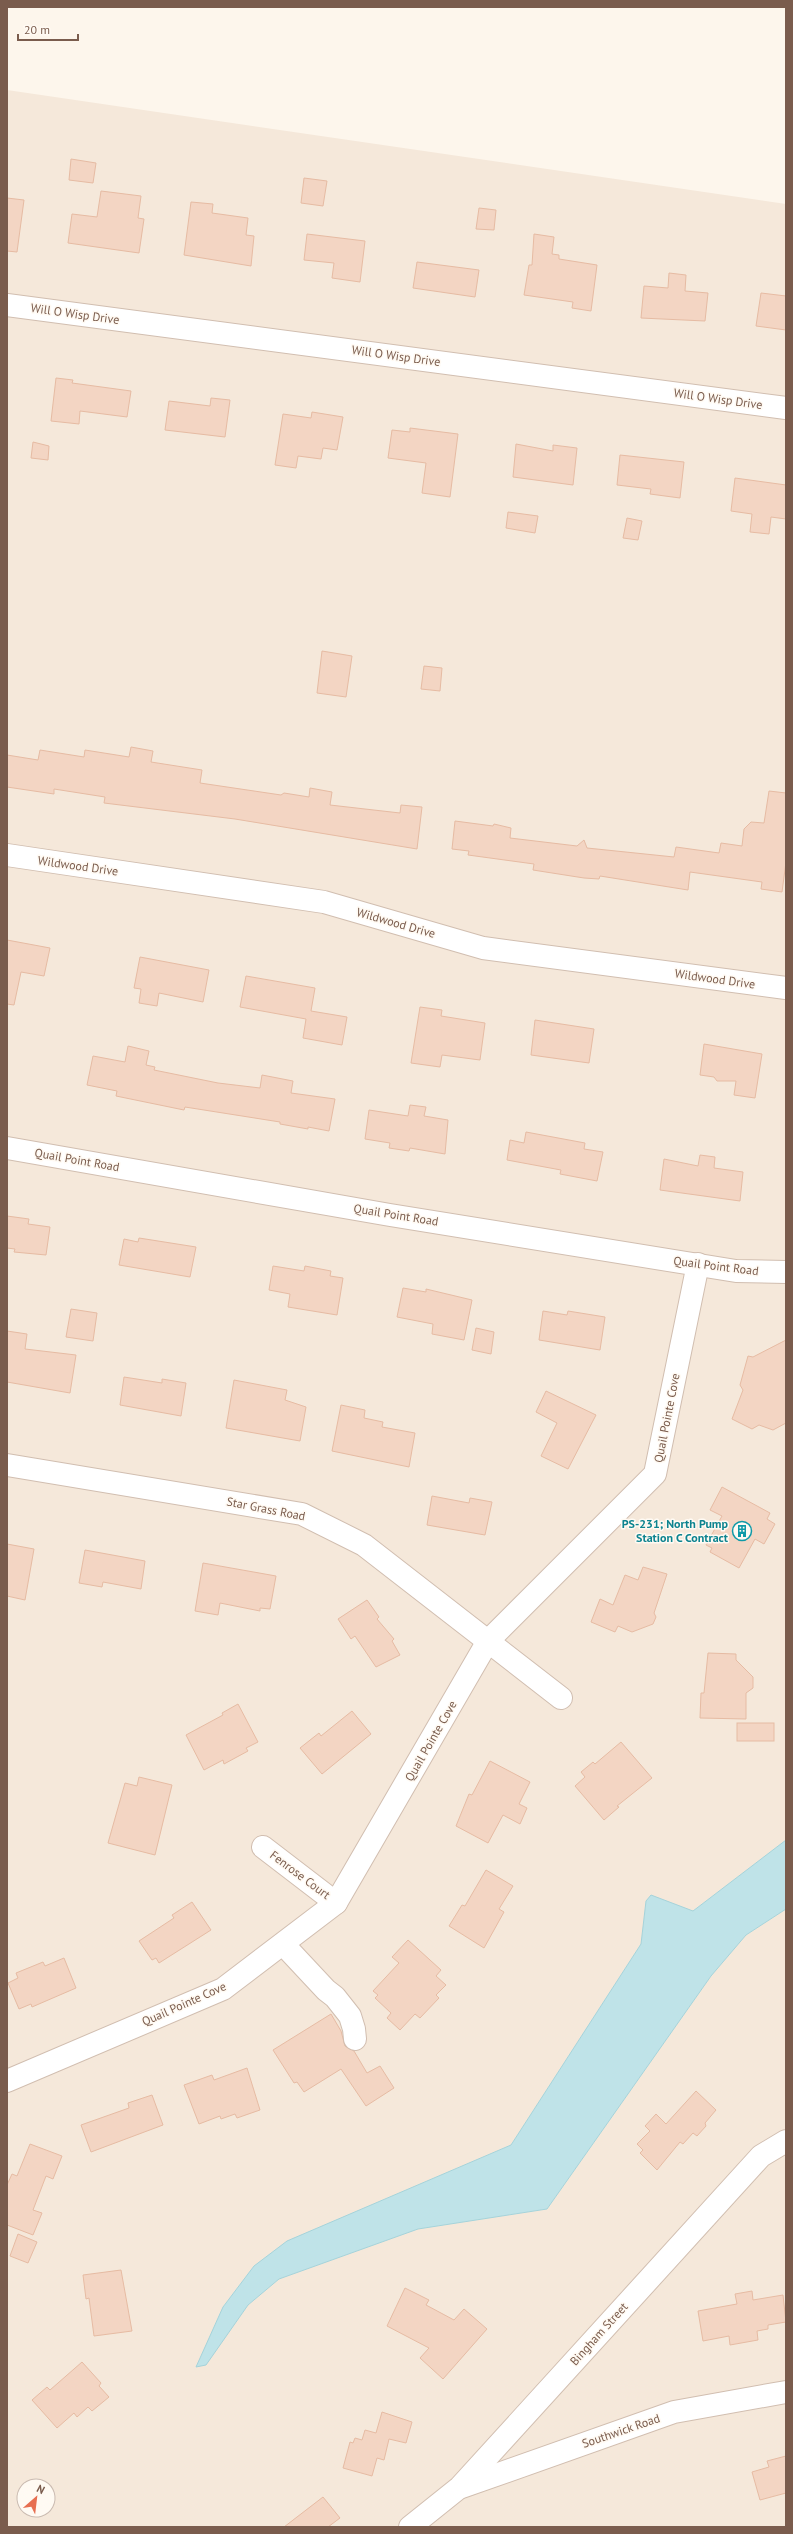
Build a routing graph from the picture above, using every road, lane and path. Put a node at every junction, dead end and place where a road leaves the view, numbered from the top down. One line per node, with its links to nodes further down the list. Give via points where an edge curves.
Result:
1 (7, 305): 2 (street, Will O Wisp Drive)
2 (786, 408)
3 (7, 855): 4 (street, Wildwood Drive, via 324,902 483,948)
4 (786, 988)
5 (7, 1148): 6 (street, Quail Point Road)
6 (698, 1264): 7 (street, Quail Point Road, via 736,1271); 9 (street, Quail Pointe Cove, via 655,1474)
7 (786, 1272)
8 (7, 1465): 9 (street, Star Grass Road, via 302,1514 364,1545)
9 (488, 1641): 10 (street, Star Grass Road); 12 (street, Quail Pointe Cove)
10 (561, 1698)
11 (263, 1848): 12 (street, Fenrose Court)
12 (336, 1903): 13 (street, Quail Pointe Cove)
13 (283, 1944): 14 (street, via 326,1990 335,1996 350,2016); 15 (street, Quail Pointe Cove, via 223,1989)
14 (355, 2039)
15 (7, 2081)
16 (786, 2140): 18 (street, Bingham Street, via 761,2156)
17 (786, 2392): 18 (street, Southwick Road, via 674,2412)
18 (460, 2487): 19 (street, Bingham Street)
19 (410, 2527)

